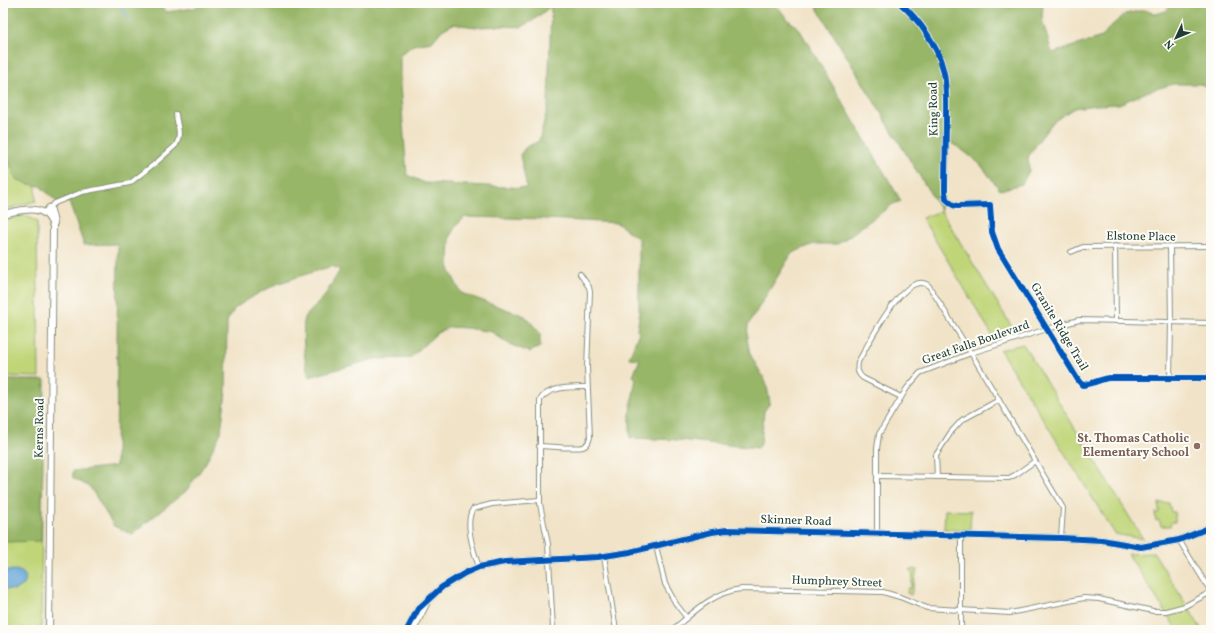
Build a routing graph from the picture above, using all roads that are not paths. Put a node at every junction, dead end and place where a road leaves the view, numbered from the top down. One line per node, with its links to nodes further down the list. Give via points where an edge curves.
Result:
1 (900, 3): 3 (street, King Road, via 926,33 944,70 946,199 958,206)
2 (176, 114): 4 (street, via 180,133 176,145 136,179 124,185 82,192 54,203)
3 (990, 206): 14 (street, Granite Ridge Trail, via 992,232 998,249)
4 (47, 211): 5 (street); 39 (street, Kerns Road, via 53,227)
5 (3, 214)
6 (1115, 246): 8 (street, Elstone Place); 9 (street, Elstone Place, via 1083,247); 11 (street)
7 (1211, 246): 8 (street, Elstone Place)
8 (1170, 247): 12 (street)
9 (1071, 252)
10 (580, 274): 18 (street, via 590,292)
11 (1116, 321): 12 (street, Great Falls Boulevard); 14 (street, Great Falls Boulevard, via 1079,320)
12 (1171, 322): 13 (street, Great Falls Boulevard); 16 (street)
13 (1211, 323)
14 (1047, 329): 15 (street, Great Falls Boulevard); 16 (street, Granite Ridge Trail, via 1082,385 1109,378)
15 (971, 353): 19 (street, Great Falls Boulevard, via 920,373); 19 (street, via 929,286 919,282 910,286 899,295 890,308 858,362 857,369 863,378); 20 (street)
16 (1170, 378): 17 (street, Granite Ridge Trail)
17 (1211, 378)
18 (587, 387): 21 (street, via 565,388 542,397 539,404); 21 (street, via 590,437 587,444 581,447)
19 (901, 398): 23 (street, Great Falls Boulevard, via 879,434)
20 (999, 400): 22 (street); 24 (street, via 962,420 951,432 936,455)
21 (539, 446): 25 (street)
22 (1035, 461): 24 (street, via 1009,478); 29 (street, via 1063,508)
23 (877, 476): 24 (street); 27 (street, Great Falls Boulevard)
24 (937, 477)
25 (540, 500): 33 (street); 34 (street, via 492,504 473,509 469,524 473,550)
26 (1211, 526): 30 (street, Skinner Road)
27 (877, 534): 28 (street, Skinner Road); 31 (street, Skinner Road, via 727,530)
28 (961, 536): 29 (street, Skinner Road); 37 (street)
29 (1061, 538): 30 (street, Skinner Road, via 1102,540 1141,547)
30 (1179, 540): 35 (street)
31 (656, 546): 32 (street, Skinner Road); 38 (street, via 665,584)
32 (604, 556): 33 (street, Skinner Road); 43 (street)
33 (549, 560): 34 (street, Skinner Road, via 505,562); 42 (street)
34 (480, 567): 36 (street, Skinner Road, via 453,579)
35 (1211, 592): 37 (street, Humphrey Street, via 1185,606 1166,611 1084,598 1010,613)
36 (428, 601): 40 (street, Skinner Road, via 418,609); 41 (street, Skinner Road)
37 (962, 611): 38 (street, Humphrey Street, via 927,608 883,592 741,589 715,597); 45 (street)
38 (687, 618): 44 (street, Humphrey Street)
39 (49, 630)
40 (407, 630)
41 (413, 630)
42 (554, 630)
43 (616, 630)
44 (672, 630)
45 (961, 630)

